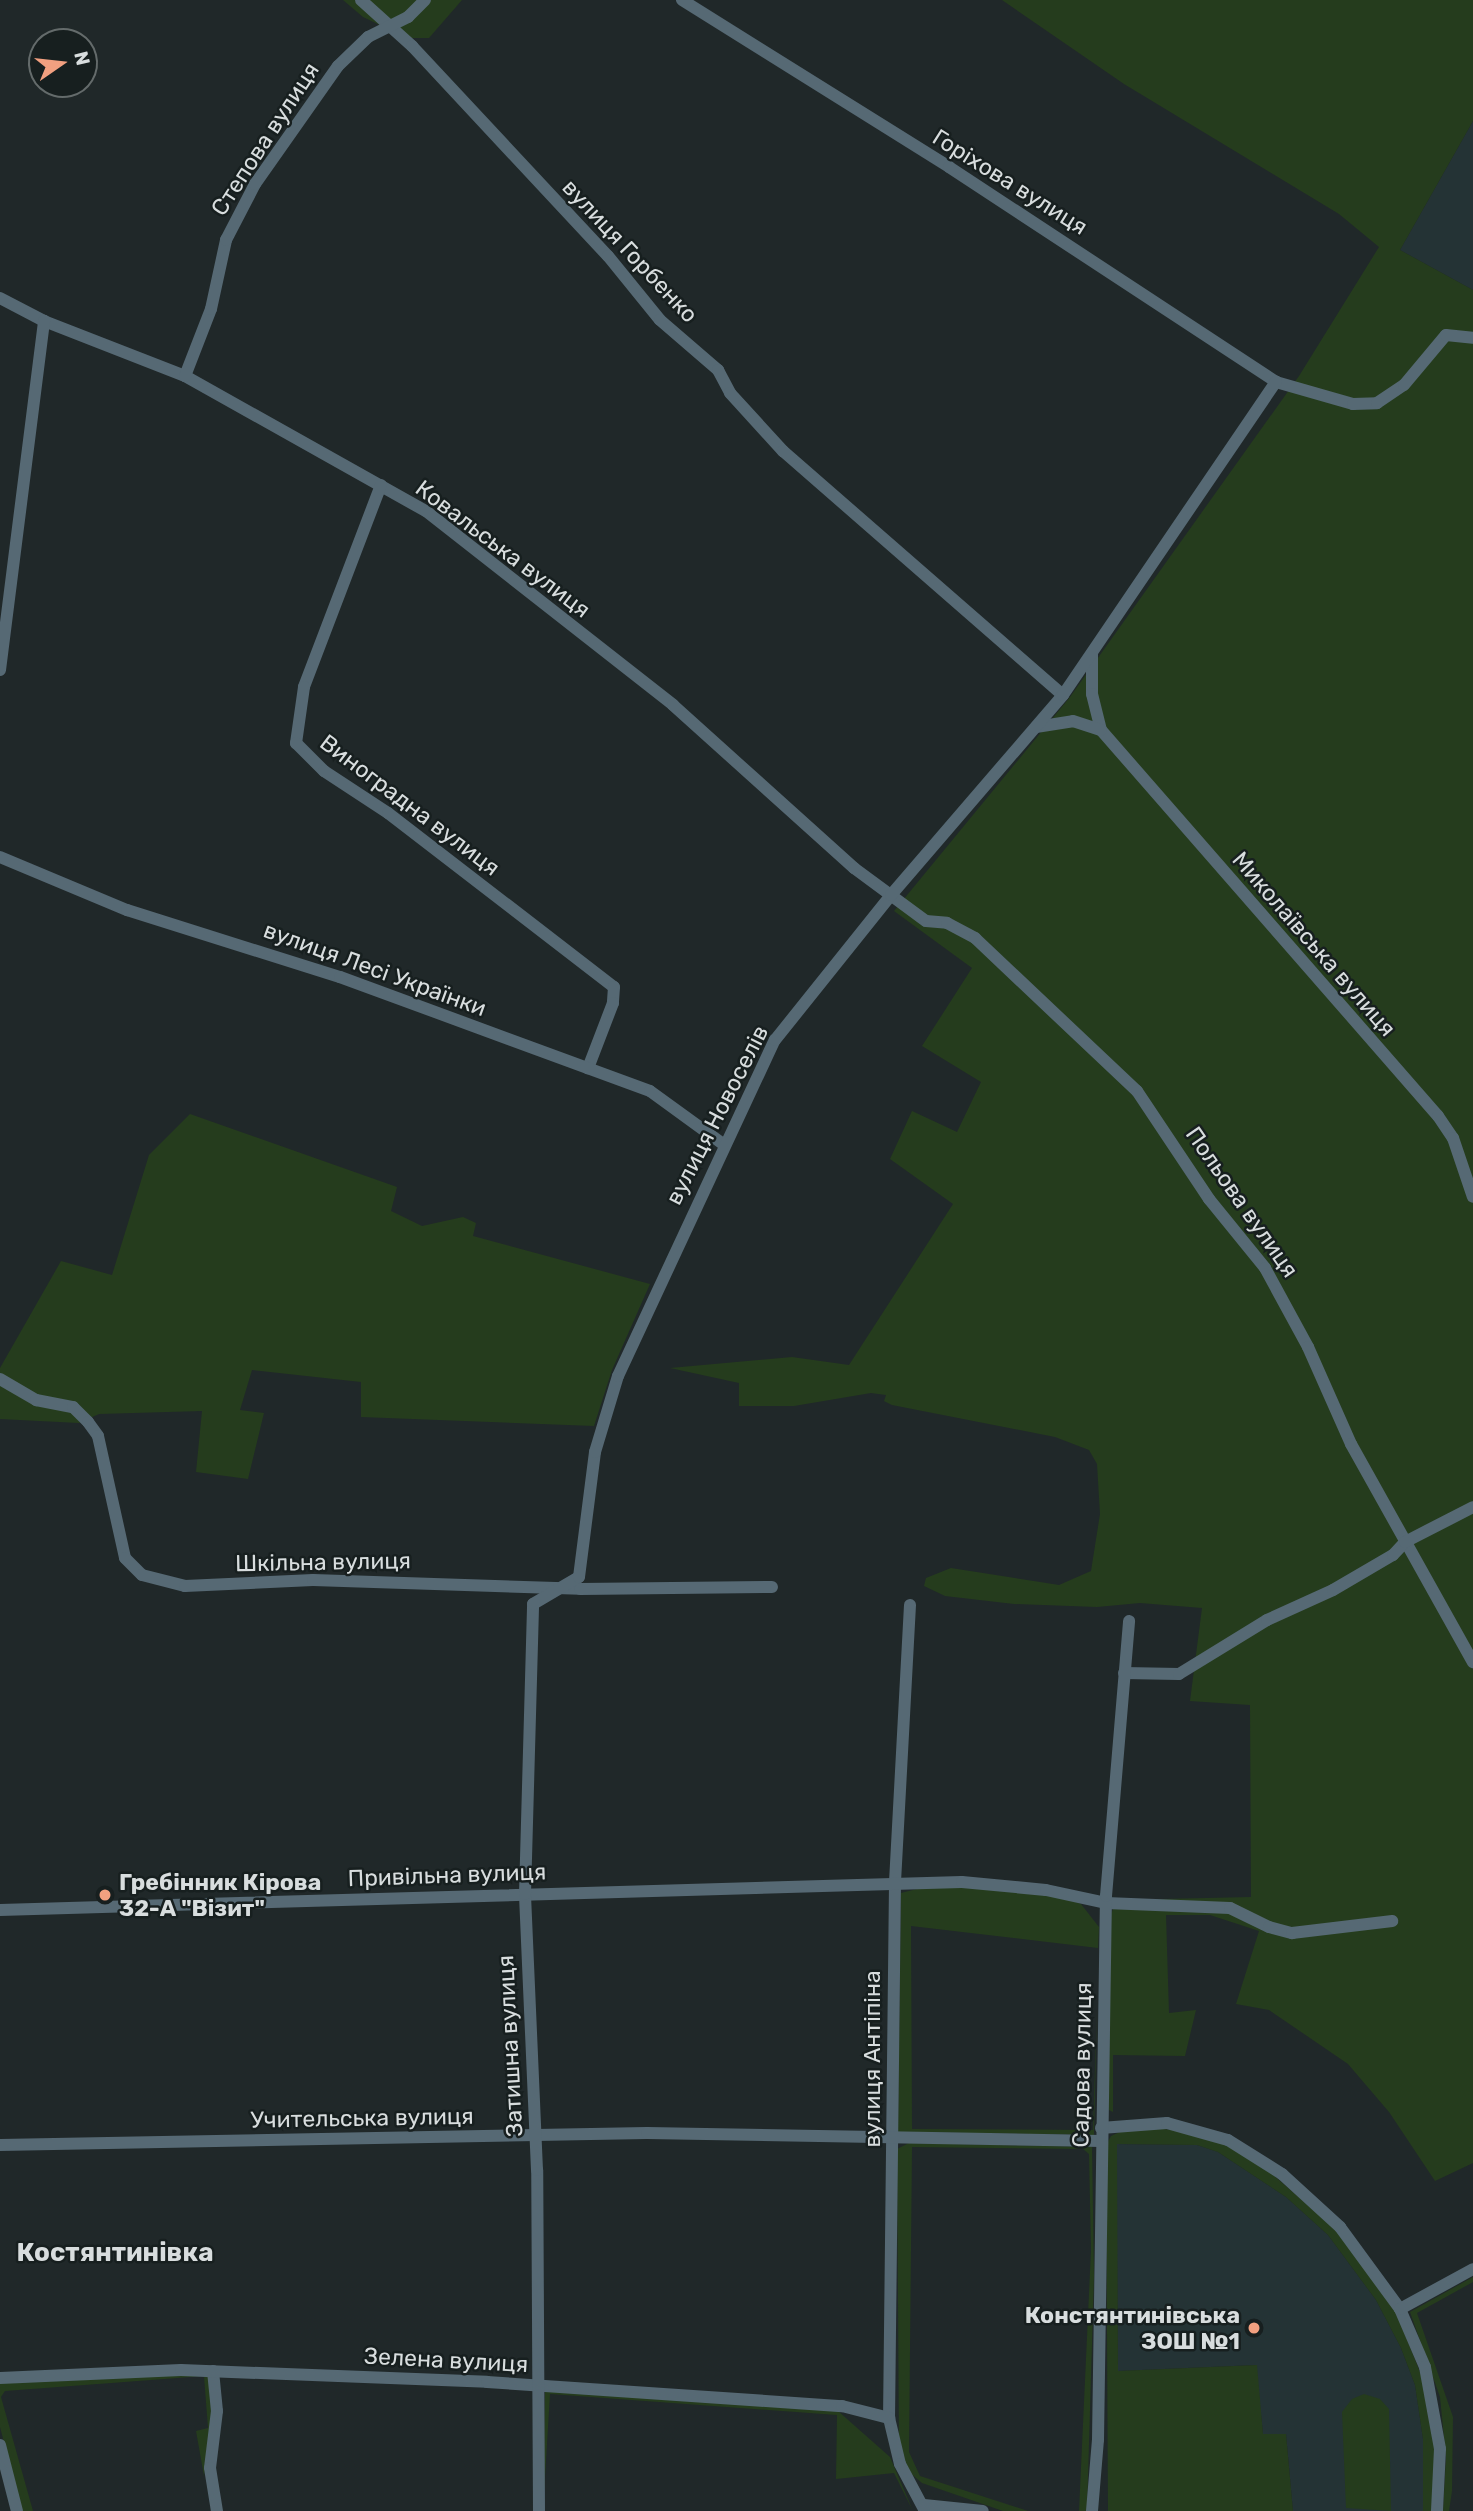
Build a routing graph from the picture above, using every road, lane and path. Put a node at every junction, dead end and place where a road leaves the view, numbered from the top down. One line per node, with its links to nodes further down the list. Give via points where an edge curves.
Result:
1 (361, 0): 4 (street, вулиця Горбенко)
2 (425, 0): 4 (street, Степова вулиця)
3 (682, 0): 9 (street, Горіхова вулиця, via 949,167)
4 (388, 27): 8 (street, Степова вулиця, via 368,37 338,66 255,184 226,240 211,309); 13 (street, вулиця Горбенко, via 412,46 608,256 660,320 718,370 730,393 782,451)
5 (0, 298): 6 (street, Ковальська вулиця)
6 (44, 321): 8 (street, Ковальська вулиця); 12 (street)
7 (1473, 338): 9 (street, Горіхова вулиця, via 1455,333 1438,340 1386,401 1366,405)
8 (185, 376): 10 (street, Ковальська вулиця)
9 (1276, 382): 11 (street, вулиця Новоселів)
10 (381, 485): 17 (street, Ковальська вулиця, via 426,511 673,705 854,868); 18 (street, Виноградна вулиця, via 304,687 296,743 324,771 388,813 614,987 613,1003)
11 (1092, 653): 13 (street, вулиця Новоселів); 15 (street, Миколаївська вулиця, via 1092,694)
12 (0, 670)
13 (1063, 695): 14 (street, вулиця Новоселів)
14 (1035, 727): 15 (street, via 1073,722); 17 (street, вулиця Новоселів)
15 (1101, 730): 20 (street, Миколаївська вулиця, via 1438,1116 1452,1138)
16 (0, 857): 18 (street, вулиця Лесі Українки, via 127,910 313,968)
17 (891, 895): 19 (street, вулиця Новоселів, via 775,1040); 23 (street, Польова вулиця, via 926,921 947,923 975,938 1156,1113 1209,1199 1265,1268)
18 (589, 1068): 19 (street, вулиця Лесі Українки, via 650,1091)
19 (723, 1144): 25 (street, вулиця Новоселів, via 618,1376 596,1452 579,1577)
20 (1473, 1197)
21 (0, 1379): 25 (street, Шкільна вулиця, via 36,1400 73,1407 88,1422 98,1436 125,1558 142,1575 184,1586 313,1580)
22 (1473, 1507): 23 (street)
23 (1405, 1542): 28 (street, Польова вулиця); 29 (street, via 1376,1566 1267,1619 1180,1674)
24 (772, 1587): 25 (street, Шкільна вулиця)
25 (554, 1589): 31 (street, Затишна вулиця, via 533,1604)
26 (910, 1605): 30 (street, вулиця Антіпіна)
27 (1129, 1621): 29 (street, Садова вулиця)
28 (1473, 1662)
29 (1124, 1673): 32 (street, Садова вулиця)
30 (895, 1883): 31 (street, Привільна вулиця); 32 (street, Привільна вулиця, via 986,1884); 37 (street, вулиця Антіпіна)
31 (525, 1894): 33 (street, Привільна вулиця); 36 (street, Затишна вулиця)
32 (1106, 1903): 34 (street, Привільна вулиця, via 1230,1908 1292,1933); 35 (street, Садова вулиця)
33 (0, 1910)
34 (1392, 1922)
35 (1101, 2134): 37 (street, Учительська вулиця); 40 (street, Учительська вулиця, via 1167,2123 1191,2127 1258,2157 1340,2227); 51 (street, Садова вулиця, via 1098,2440)
36 (534, 2135): 37 (street, Учительська вулиця); 38 (street, Учительська вулиця); 43 (street, Затишна вулиця)
37 (893, 2138): 44 (street, вулиця Антіпіна)
38 (0, 2145)
39 (1473, 2269): 40 (street)
40 (1399, 2309): 52 (street, Учительська вулиця, via 1425,2367 1435,2408 1440,2449)
41 (213, 2371): 42 (street, Зелена вулиця, via 124,2370); 43 (street, Зелена вулиця); 48 (street, via 217,2411 210,2468)
42 (0, 2378)
43 (542, 2385): 44 (street, Зелена вулиця, via 842,2406); 49 (street, Затишна вулиця)
44 (889, 2418): 46 (street, вулиця Антіпіна, via 900,2464)
45 (0, 2445): 47 (street)
46 (925, 2508): 50 (street)
47 (17, 2511)
48 (217, 2511)
49 (539, 2511)
50 (983, 2511)
51 (1092, 2511)
52 (1437, 2511)

